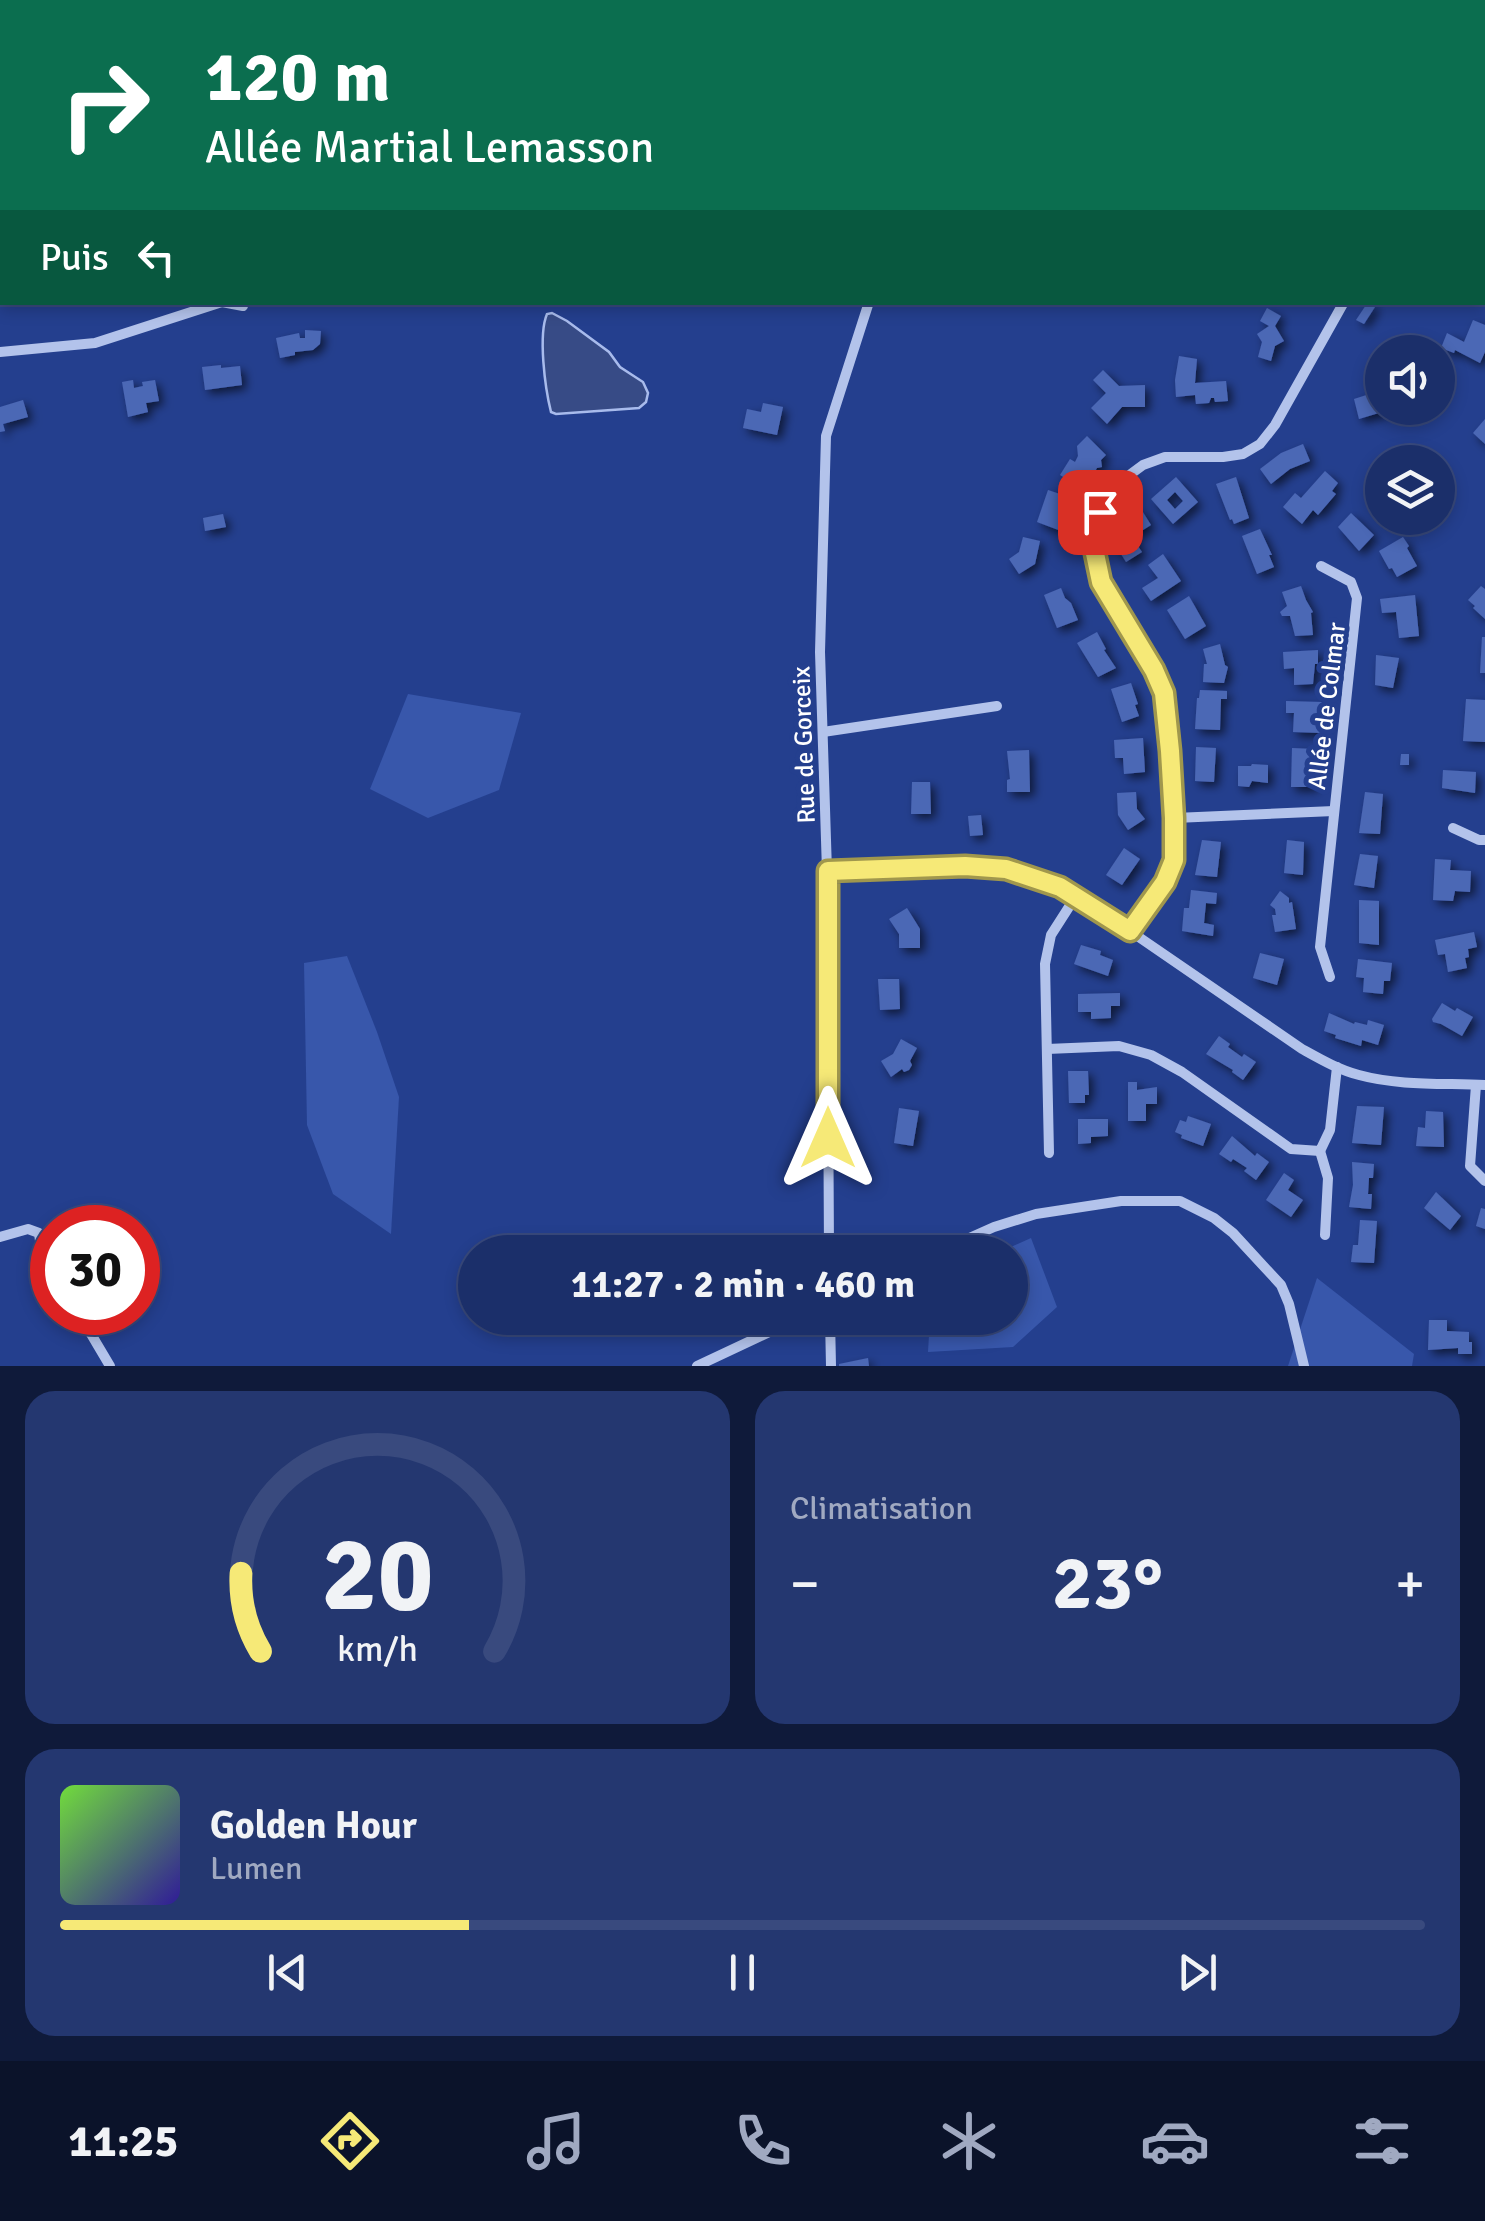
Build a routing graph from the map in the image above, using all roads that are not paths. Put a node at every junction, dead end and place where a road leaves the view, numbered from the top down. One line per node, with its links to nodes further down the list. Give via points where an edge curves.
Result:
1 (213, 305): 6 (street, via 94,343)
2 (238, 305): 5 (street)
3 (868, 305): 9 (street, Rue de Gorceix, via 826,436)
4 (1342, 305): 11 (street, via 1260,444 1243,454 1165,457 1143,465 1120,482 1100,512 1093,544 1101,582 1164,693)
5 (244, 306)
6 (0, 352)
7 (1321, 566): 10 (street, Allée de Colmar, via 1351,582 1358,598)
8 (997, 706): 9 (street)
9 (822, 732): 14 (street, Rue de Gorceix)
10 (1334, 811): 11 (street, Allée de Colmar); 17 (street, Allée de Colmar, via 1320,947)
11 (1174, 818): 16 (street, via 1174,860)
12 (1453, 828): 13 (street)
13 (1485, 840)
14 (828, 871): 15 (street, via 1006,869); 25 (street, Rue de Gorceix)
15 (1076, 896): 16 (street); 18 (street, via 1052,934 1045,964)
16 (1130, 931): 19 (street)
17 (1330, 977)
18 (1048, 1049): 21 (street, via 1118,1046 1152,1054 1291,1149); 22 (street)
19 (1338, 1068): 20 (street, via 1384,1080); 21 (street, via 1330,1130)
20 (1480, 1085): 23 (street, via 1470,1166)
21 (1320, 1150): 27 (street, via 1328,1178)
22 (1049, 1153)
23 (1485, 1181)
24 (30, 1230): 28 (street)
25 (829, 1235)
26 (976, 1235): 35 (street, via 1036,1214 1122,1201 1180,1201 1234,1233 1280,1285)
27 (1325, 1235)
28 (0, 1237)
29 (92, 1335): 32 (street)
30 (763, 1335): 33 (street)
31 (830, 1335): 34 (street)
32 (110, 1366)
33 (698, 1366)
34 (831, 1366)
35 (1304, 1366)

